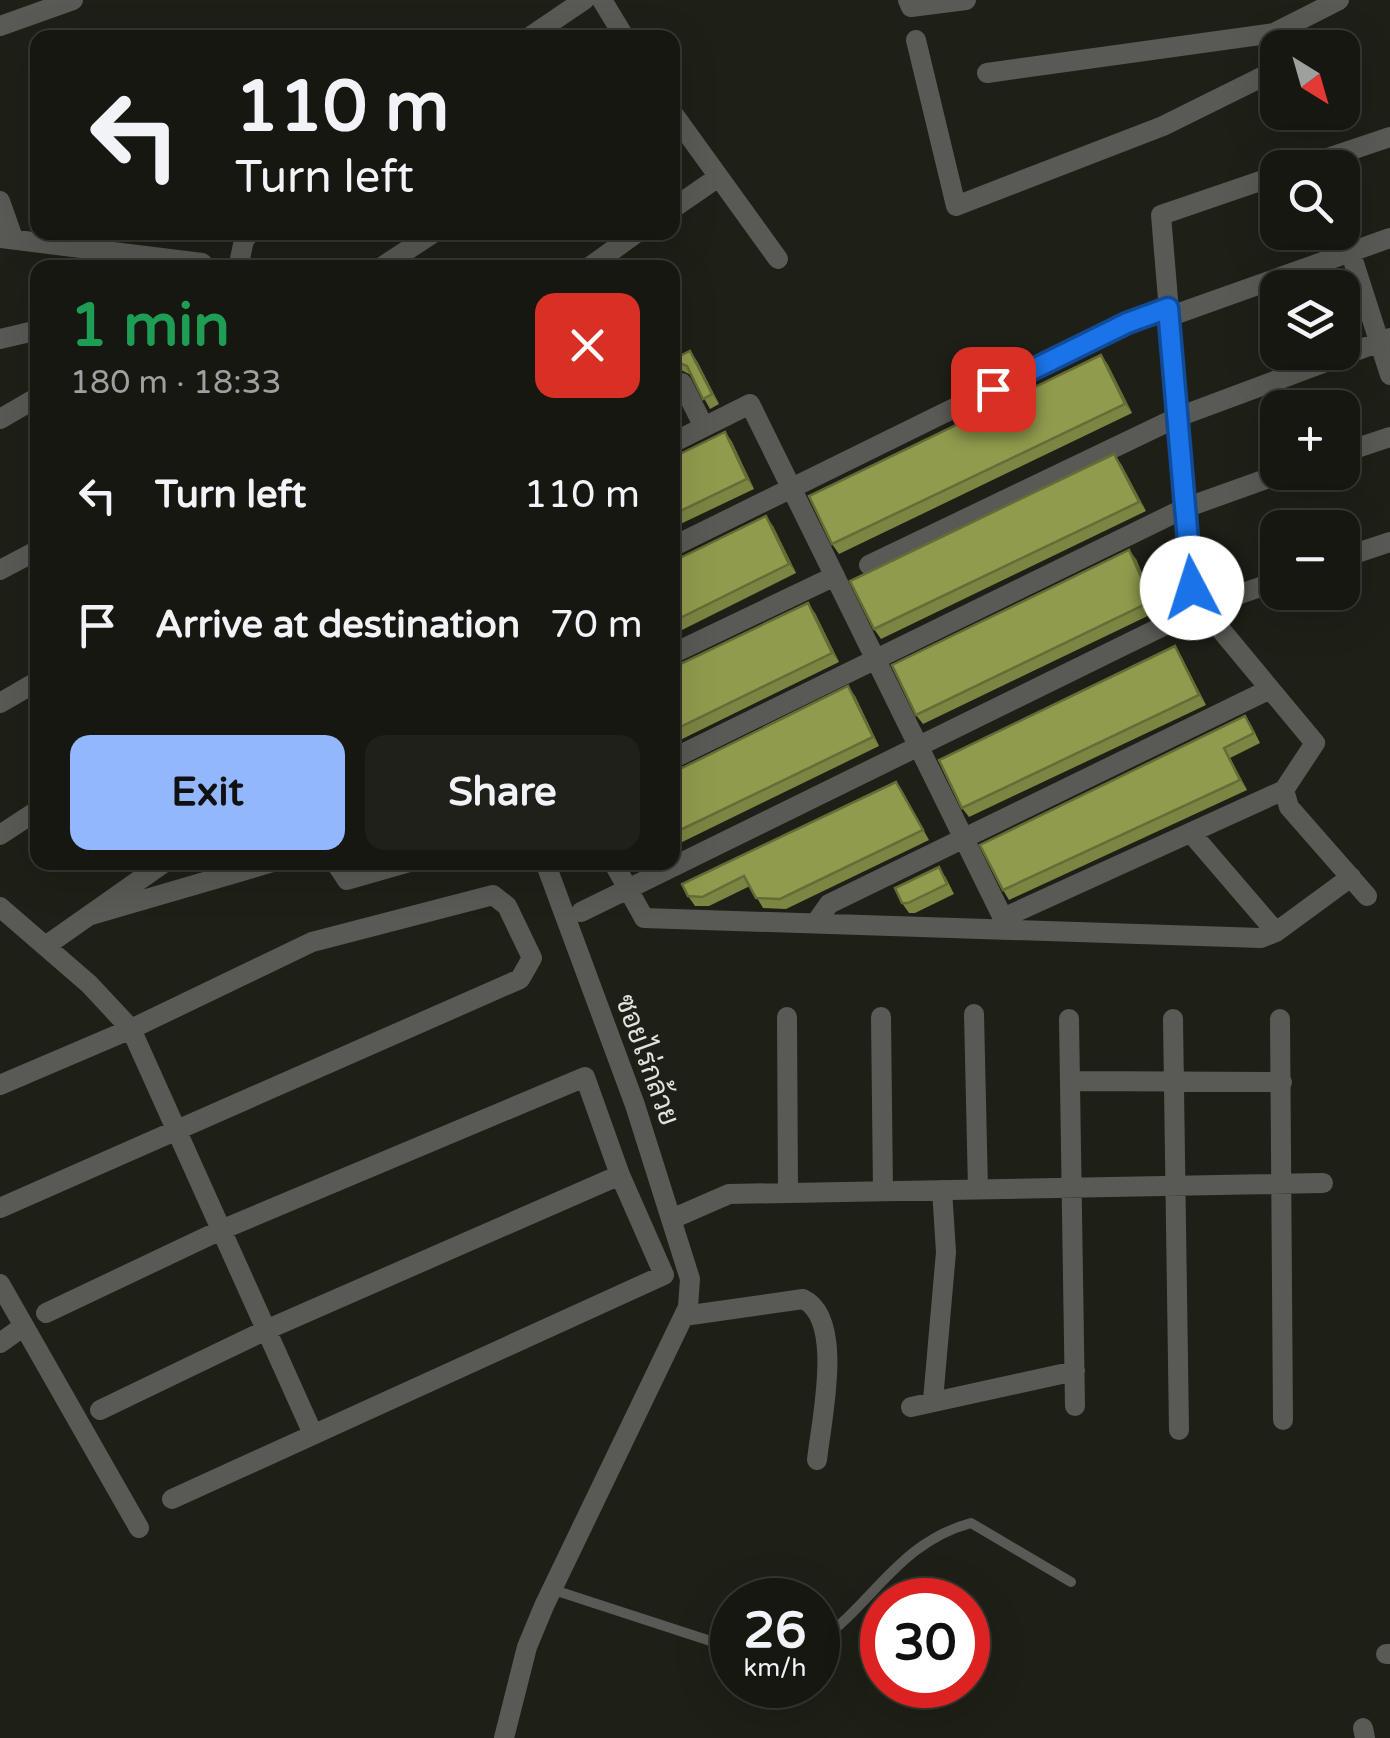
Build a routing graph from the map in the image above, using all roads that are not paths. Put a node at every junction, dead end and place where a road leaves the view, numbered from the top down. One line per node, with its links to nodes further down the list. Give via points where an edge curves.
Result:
1 (74, 0): 8 (street)
2 (584, 0): 9 (street)
3 (602, 0): 10 (street)
4 (908, 0): 5 (street, via 911,6)
5 (966, 0)
6 (1339, 0): 7 (street)
7 (1320, 5): 11 (street)
8 (0, 26)
9 (540, 30)
10 (620, 30)
11 (1289, 30)
12 (916, 40): 15 (street, via 956,206 1163,126)
13 (1260, 43): 14 (street)
14 (988, 74)
15 (1260, 78)
16 (680, 124): 19 (street)
17 (1390, 136): 18 (street)
18 (1356, 150)
19 (717, 178): 22 (street); 28 (street)
20 (1260, 181): 32 (street, via 1160,215)
21 (0, 201): 23 (street)
22 (680, 203)
23 (7, 238): 29 (street)
24 (1390, 238): 27 (street)
25 (422, 240): 30 (street)
26 (627, 240): 31 (street)
27 (1350, 251): 32 (street); 35 (street)
28 (778, 258)
29 (179, 260)
30 (393, 260)
31 (599, 260)
32 (1168, 313): 39 (street); 46 (street, via 1127,323)
33 (30, 332): 34 (street)
34 (0, 339)
35 (1385, 340): 36 (street); 39 (street)
36 (1390, 375)
37 (682, 383): 41 (street)
38 (30, 402): 40 (street)
39 (1178, 417): 47 (street); 52 (street)
40 (0, 419)
41 (704, 427): 43 (street); 46 (street, via 750,404)
42 (1390, 436): 44 (street)
43 (680, 439)
44 (1360, 447)
45 (1260, 481): 47 (street)
46 (791, 488): 49 (street); 54 (street)
47 (1185, 508): 56 (street, via 1192,588); 58 (street)
48 (1390, 542): 50 (street)
49 (680, 543)
50 (1360, 552)
51 (30, 554): 53 (street)
52 (870, 565)
53 (0, 570)
54 (835, 576): 57 (street); 58 (street)
55 (1260, 587): 56 (street)
56 (1202, 607): 60 (street); 62 (street)
57 (680, 650)
58 (876, 660): 62 (street); 63 (street)
59 (30, 686): 61 (street)
60 (1270, 689): 64 (street, via 1315,742); 68 (street)
61 (0, 703)
62 (920, 749): 68 (street); 69 (street)
63 (680, 755)
64 (1284, 790): 66 (street); 77 (street, via 1289,808)
65 (30, 815): 67 (street)
66 (1191, 833): 84 (street); 85 (street)
67 (0, 835)
68 (964, 838): 83 (street, via 829,904); 84 (street)
69 (680, 864)
70 (154, 870): 82 (street)
71 (245, 870): 82 (street)
72 (340, 870): 73 (street, via 347,880)
73 (382, 870)
74 (548, 870): 109 (street, ซอยไร่กล้วย)
75 (618, 870): 78 (street)
76 (669, 870): 78 (street)
77 (1351, 877): 79 (street); 85 (street)
78 (627, 890): 81 (street); 83 (street, via 644,918)
79 (1367, 896)
80 (0, 906): 86 (street)
81 (581, 912)
82 (88, 916): 86 (street)
83 (817, 921): 84 (street)
84 (1003, 923): 85 (street, via 1260,938)
85 (1276, 932)
86 (47, 945): 93 (street)
87 (974, 1014): 104 (street)
88 (787, 1017): 107 (street)
89 (881, 1017): 106 (street)
90 (1069, 1018): 95 (street)
91 (1174, 1019): 94 (street)
92 (1280, 1019): 96 (street)
93 (131, 1029): 97 (street); 98 (street); 98 (street, via 312,942 493,895 507,906 532,958 520,979)
94 (1175, 1080): 95 (street); 96 (street); 102 (street)
95 (1073, 1081): 103 (street)
96 (1282, 1082): 101 (street)
97 (0, 1085)
98 (176, 1128): 108 (street); 110 (street)
99 (620, 1176): 110 (street, via 585,1077); 115 (street); 124 (street, via 664,1275)
100 (1323, 1183): 101 (street)
101 (1282, 1184): 102 (street); 122 (street)
102 (1178, 1186): 103 (street); 123 (street)
103 (1073, 1188): 104 (street); 117 (street)
104 (978, 1189): 105 (street)
105 (942, 1190): 106 (street); 118 (street, via 946,1252)
106 (884, 1191): 107 (street)
107 (788, 1193): 109 (street, via 729,1194)
108 (0, 1208)
109 (674, 1218): 113 (street, ซอยไร่กล้วย, via 690,1279)
110 (221, 1230): 112 (street); 115 (street)
111 (0, 1284): 114 (street)
112 (46, 1313)
113 (684, 1316): 125 (street, via 803,1299 815,1304 823,1316 828,1366); 129 (street)
114 (24, 1326): 116 (street); 127 (street)
115 (266, 1330): 121 (street); 124 (street)
116 (0, 1343)
117 (1075, 1371): 118 (street); 119 (street)
118 (933, 1400): 120 (street)
119 (1075, 1406)
120 (911, 1407)
121 (100, 1410)
122 (1283, 1420)
123 (1179, 1430)
124 (313, 1434): 126 (street)
125 (817, 1460)
126 (172, 1499)
127 (140, 1528)
128 (1072, 1582): 130 (lane, via 971,1524 896,1564)
129 (554, 1590): 131 (lane); 132 (street, via 527,1647)
130 (840, 1624)
131 (710, 1641)
132 (504, 1738)

